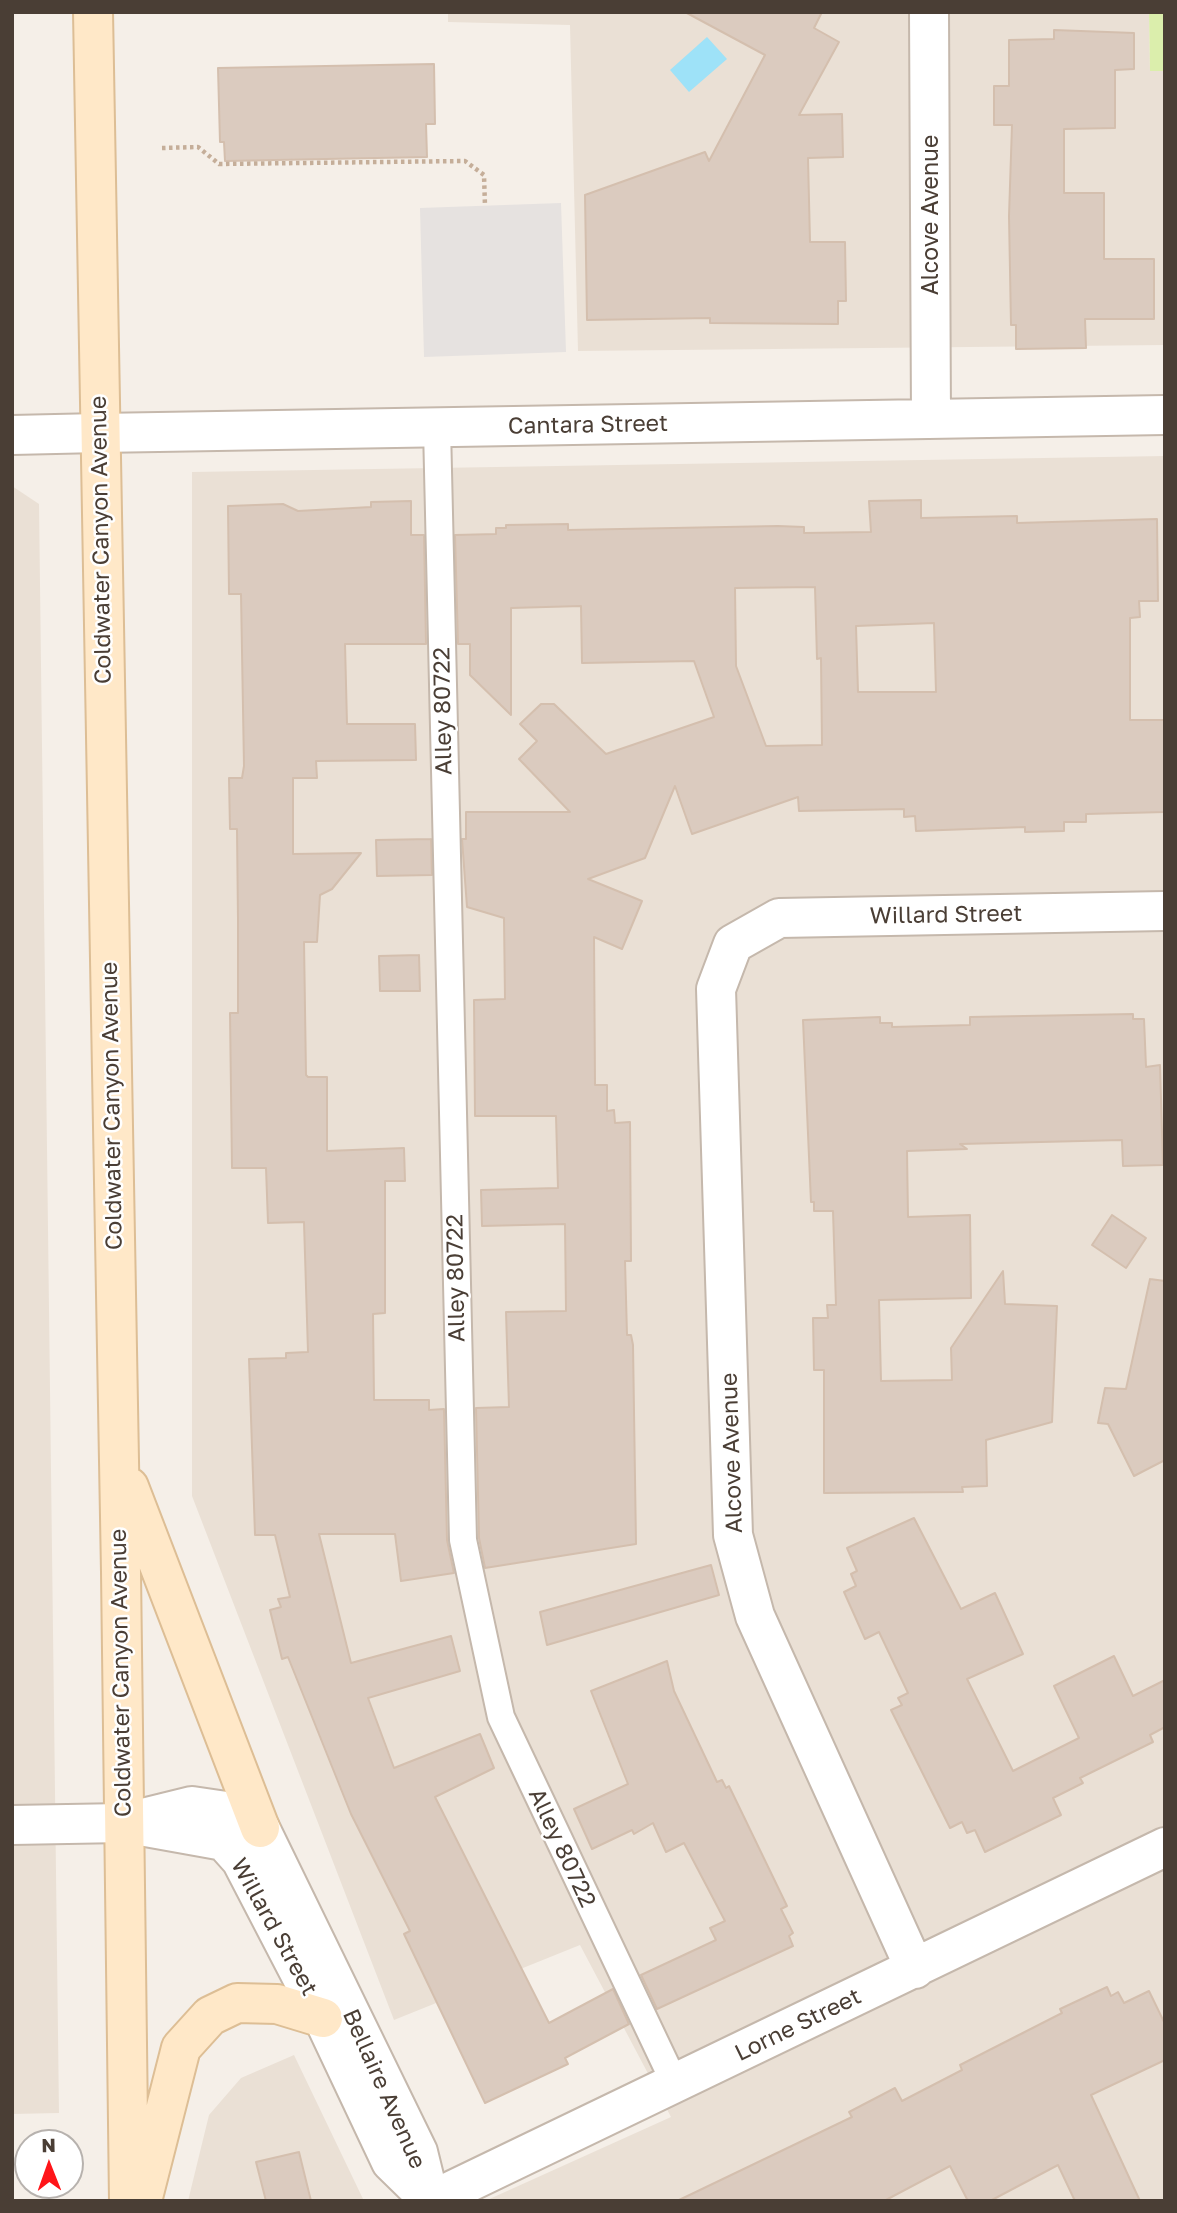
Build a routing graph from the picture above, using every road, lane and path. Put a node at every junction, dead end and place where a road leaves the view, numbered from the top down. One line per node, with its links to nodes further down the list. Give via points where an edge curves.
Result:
1 (93, 12): 8 (main road, Coldwater Canyon Avenue)
2 (929, 12): 6 (street, Alcove Avenue)
3 (162, 148): 4 (path, via 198,147 219,164 464,161 484,175)
4 (485, 206)
5 (1165, 415): 6 (street, Cantara Street)
6 (931, 419): 7 (street, Cantara Street)
7 (437, 428): 8 (street, Cantara Street); 19 (lane, Alley 80722, via 463,1540 500,1717)
8 (99, 433): 9 (street, Cantara Street); 12 (main road, Coldwater Canyon Avenue)
9 (12, 435)
10 (1165, 911): 11 (street, Willard Street, via 779,918)
11 (733, 944): 17 (street, Alcove Avenue, via 716,989 733,1535 755,1616)
12 (118, 1460): 13 (main road, Coldwater Canyon Avenue); 15 (main road)
13 (123, 1823): 14 (street, Willard Street); 15 (street, via 192,1806 226,1811); 18 (street, Willard Street, via 224,1841 241,1860); 20 (main road, Coldwater Canyon Avenue)
14 (12, 1825)
15 (260, 1828): 22 (street, Bellaire Avenue, via 418,2152)
16 (1165, 1847): 17 (street, Lorne Street)
17 (915, 1969): 19 (street, Lorne Street)
18 (323, 2018): 21 (main road, via 277,2004 237,2003 210,2016 181,2048); 22 (street, Willard Street, via 391,2162)
19 (674, 2084): 22 (street, Lorne Street)
20 (129, 2201)
21 (142, 2201)
22 (430, 2201)

